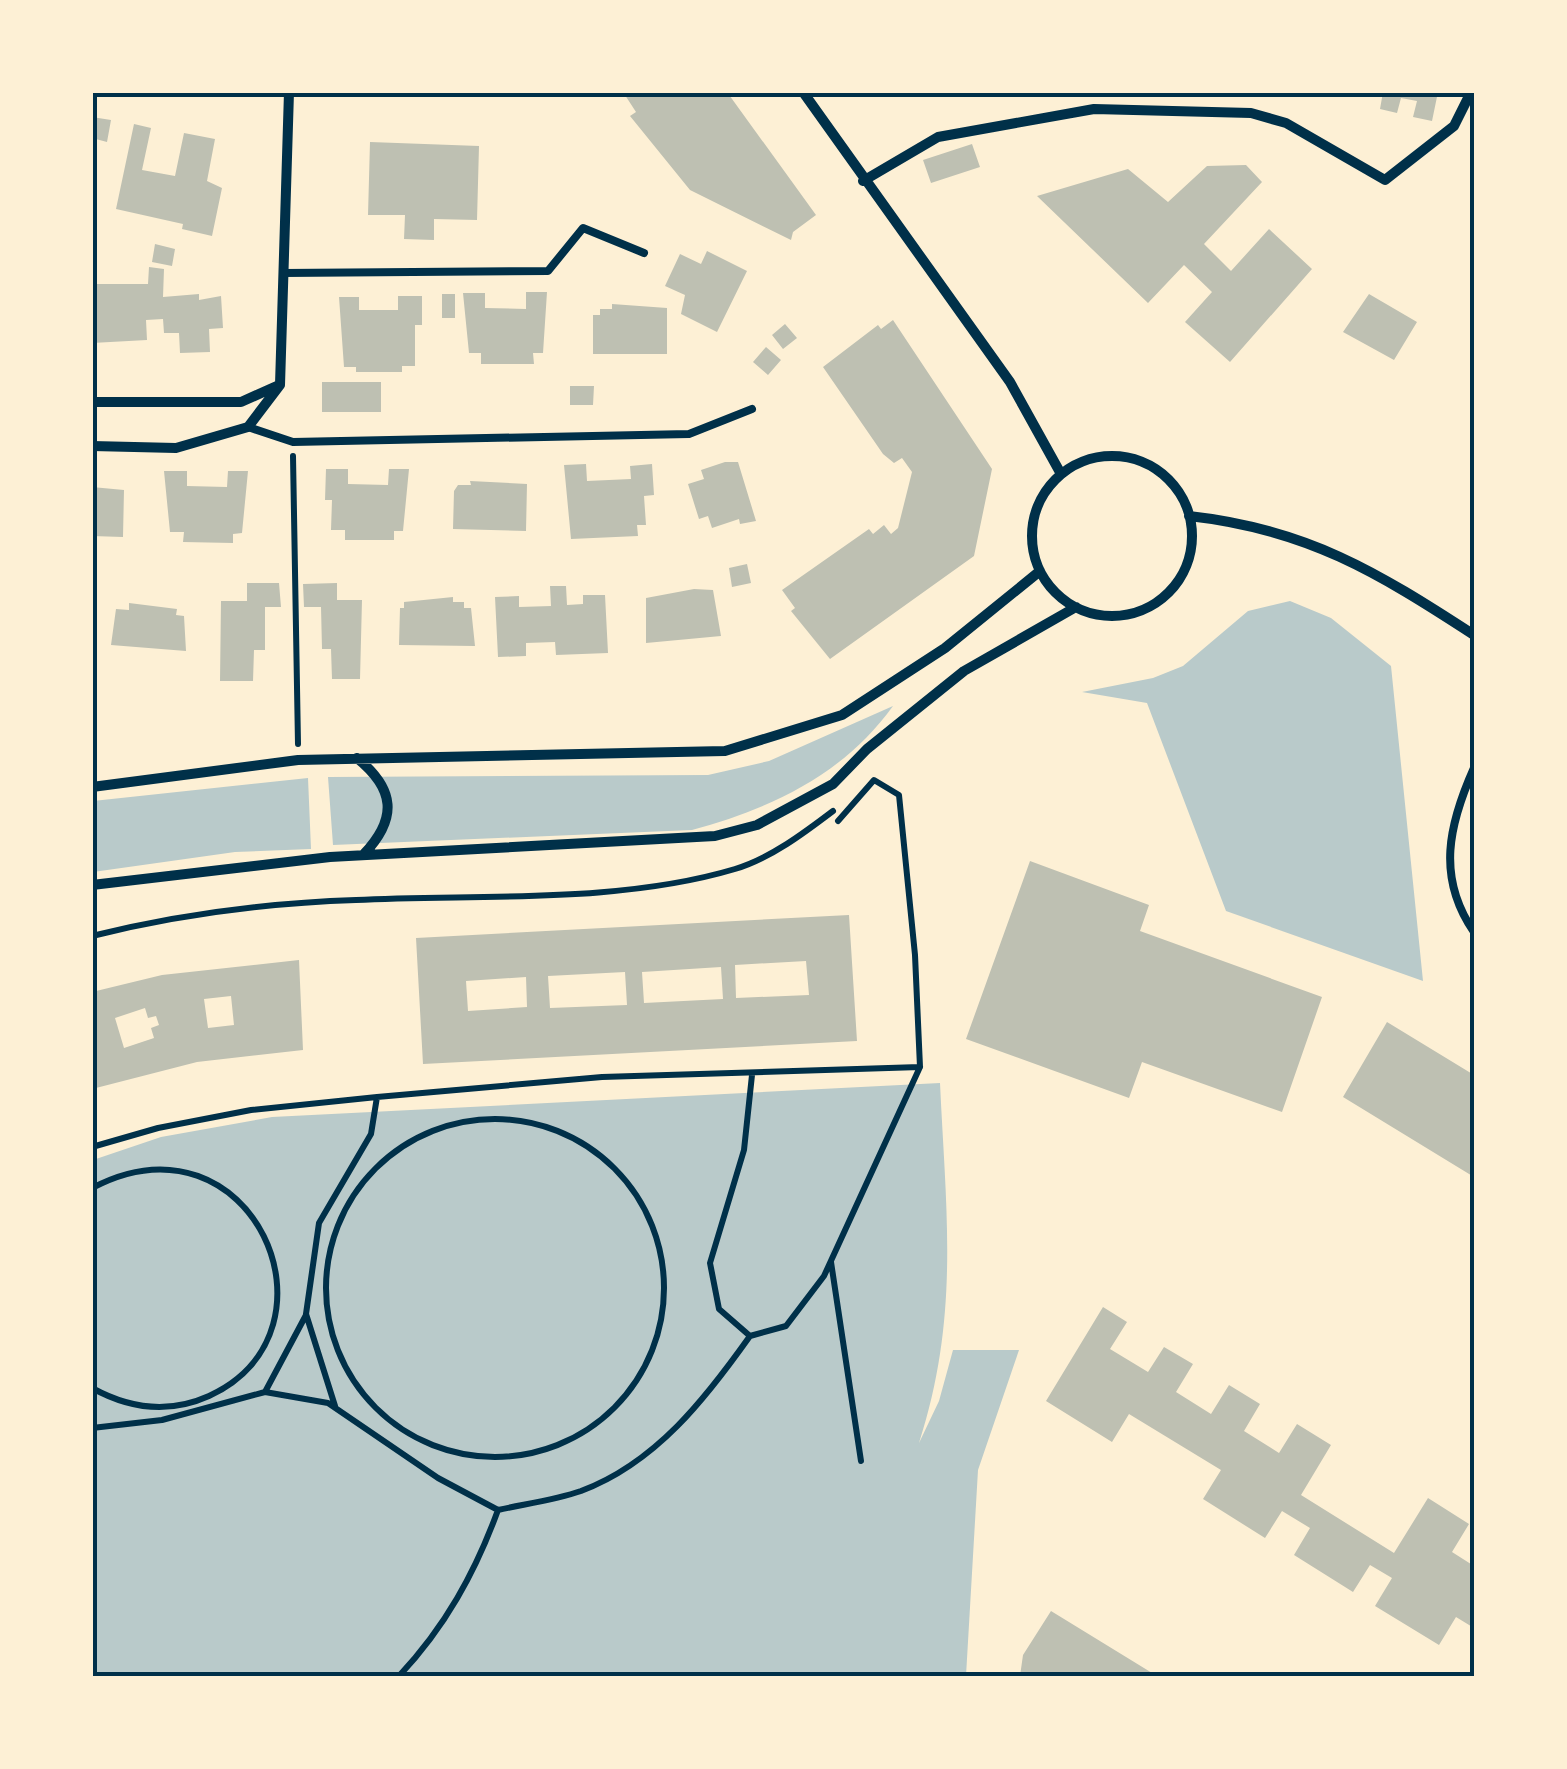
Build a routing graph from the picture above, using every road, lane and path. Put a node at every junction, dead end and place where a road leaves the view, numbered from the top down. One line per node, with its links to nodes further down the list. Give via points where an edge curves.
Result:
1 (289, 92): 6 (street)
2 (803, 92): 4 (street)
3 (1471, 92): 4 (street, via 1454,126 1385,180 1286,123 1251,113 1094,109 938,137)
4 (863, 181): 13 (street, via 1010,382)
5 (644, 253): 6 (lane, via 582,228 548,271)
6 (284, 273): 7 (street)
7 (280, 385): 8 (street, via 241,402); 10 (street)
8 (92, 402)
9 (752, 409): 11 (lane, via 689,434)
10 (248, 427): 11 (lane); 12 (street, via 176,448)
11 (293, 442): 19 (path)
12 (92, 446)
13 (1060, 474): 14 (street, via 1084,460 1136,460 1160,472); 15 (street, via 1033,518)
14 (1189, 516): 16 (street, via 1189,555 1172,590 1127,615); 17 (street, via 1299,537 1386,578)
15 (1040, 571): 16 (street); 18 (street, via 945,648 842,715 726,751)
16 (1076, 608): 24 (street, via 964,671 834,784 757,825 714,836)
17 (1474, 634)
18 (357, 758): 19 (street); 24 (street, via 380,776 389,807 383,834)
19 (298, 760): 21 (street)
20 (1474, 768): 26 (lane, via 1453,817 1449,869)
21 (92, 787)
22 (834, 810): 27 (path, via 739,868 682,881 275,904 179,914)
23 (838, 821): 28 (path, via 874,780 899,795)
24 (364, 854): 25 (street)
25 (92, 886)
26 (1474, 932)
27 (92, 936)
28 (920, 1067): 29 (path); 33 (path)
29 (752, 1075): 30 (path, via 602,1077); 36 (path, via 744,1150 710,1263 720,1309)
30 (377, 1097): 31 (path, via 250,1110); 35 (path, via 371,1134 319,1223)
31 (92, 1147)
32 (92, 1188): 37 (path, via 122,1172 157,1168 191,1172 222,1187 262,1228 277,1291 274,1324 260,1352 226,1388 189,1405 153,1409 117,1402)
33 (830, 1261): 36 (path, via 786,1326); 41 (path)
34 (326, 1282): 34 (path, via 330,1326 372,1405 406,1433 491,1458 536,1454 614,1411 641,1376 658,1335 666,1288 658,1241 638,1198 608,1160 568,1135 522,1119 428,1130 388,1157 354,1191 334,1235)
35 (306, 1314): 38 (path); 39 (path)
36 (750, 1336): 42 (path, via 703,1401 656,1447 583,1490)
37 (92, 1388)
38 (265, 1392): 39 (path); 40 (path, via 180,1416)
39 (336, 1408): 42 (path)
40 (92, 1428)
41 (861, 1462)
42 (498, 1510): 43 (path, via 460,1597)
43 (399, 1676)

